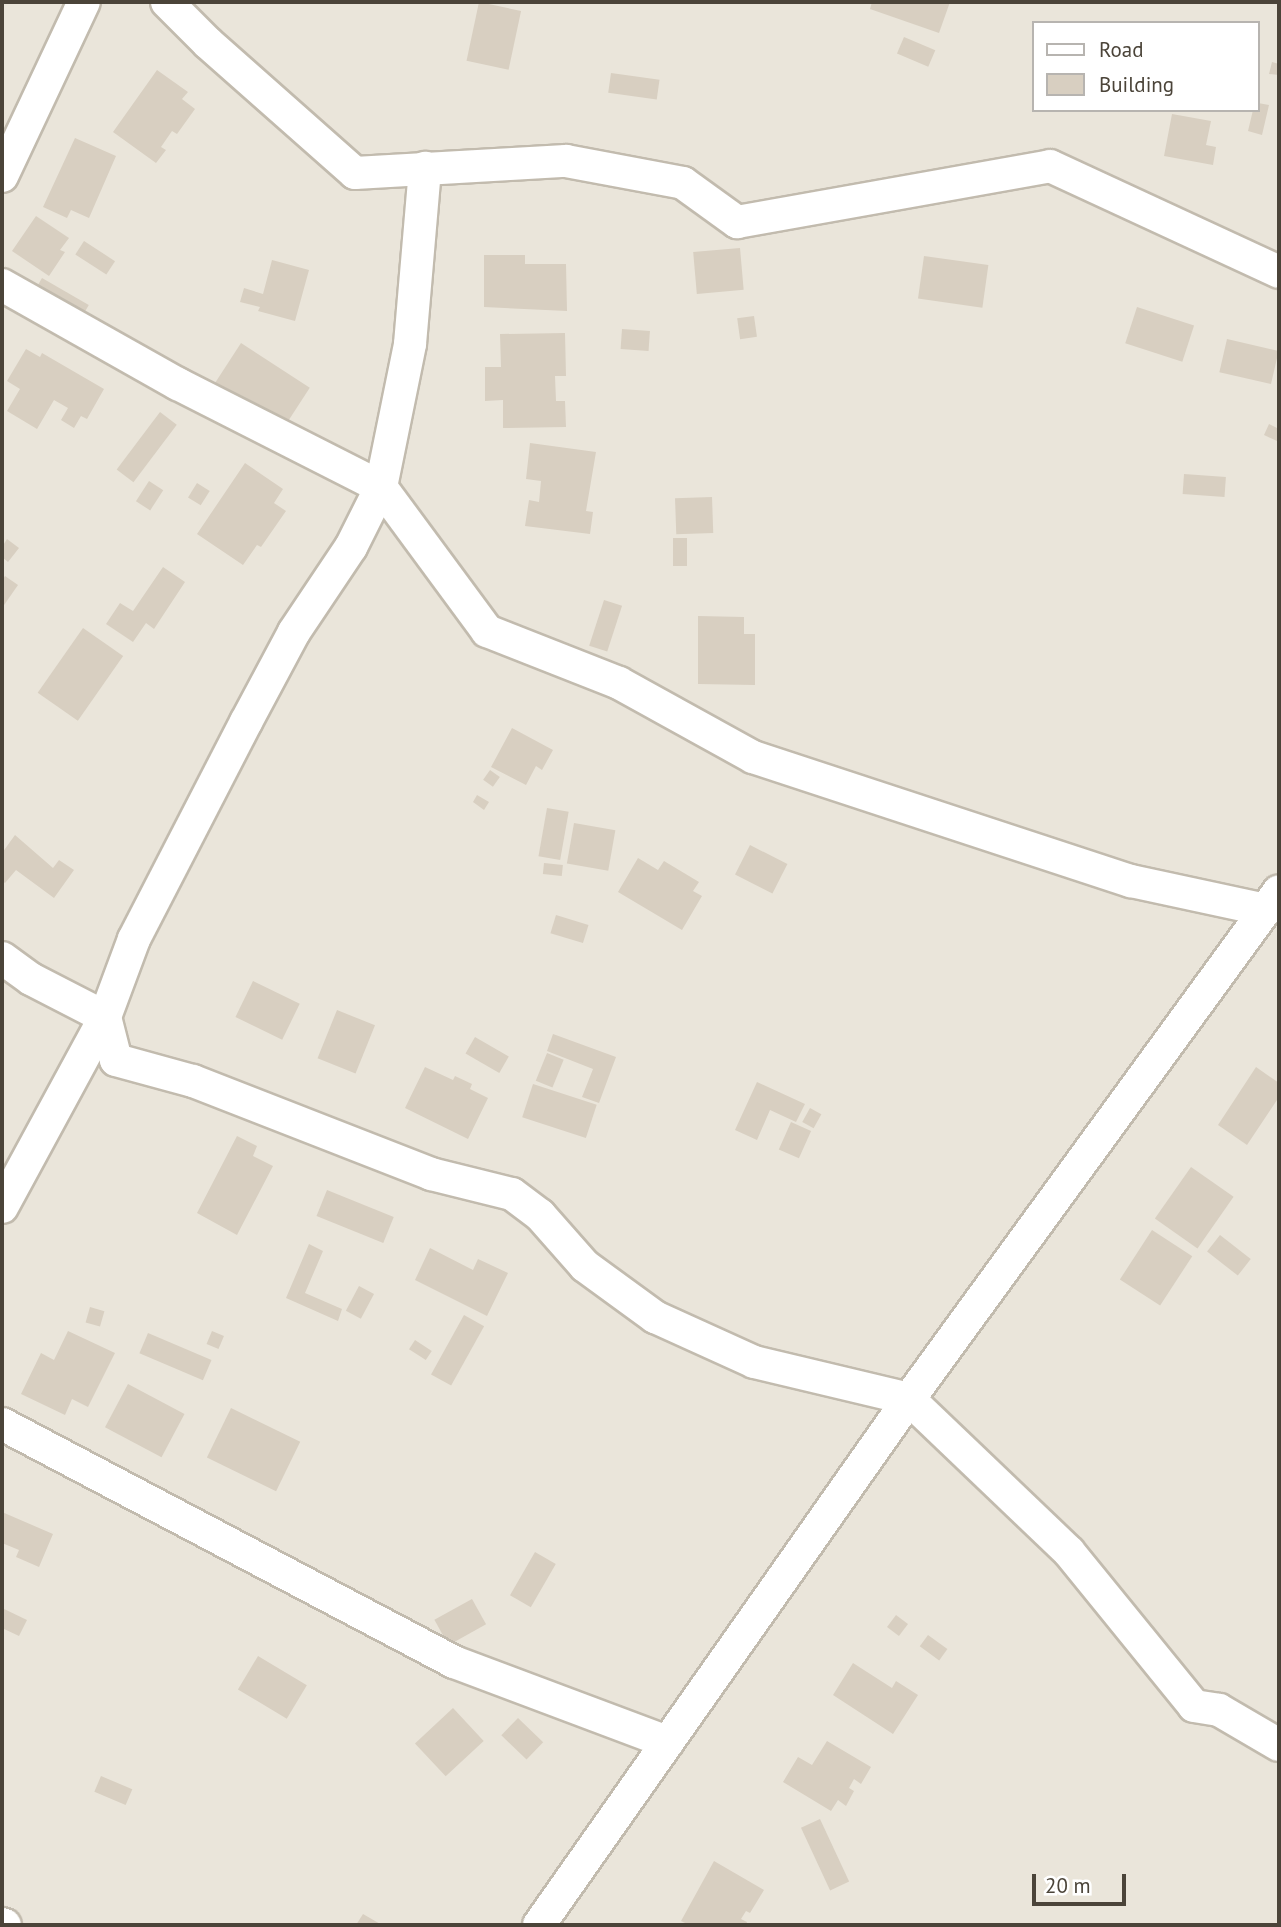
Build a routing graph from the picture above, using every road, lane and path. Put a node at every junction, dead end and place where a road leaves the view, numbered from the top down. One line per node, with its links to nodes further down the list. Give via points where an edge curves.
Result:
1 (84, 2): 4 (street)
2 (167, 2): 3 (street, via 355,173)
3 (425, 168): 5 (street, via 566,160 683,183 737,222 1050,166); 7 (street, via 410,344)
4 (2, 176)
5 (1279, 272)
6 (2, 285): 7 (street, via 178,384)
7 (381, 487): 8 (street, via 487,631 618,683 753,757 1131,881); 10 (street, via 351,547 294,632 240,734 134,939)
8 (1273, 901): 12 (street)
9 (2, 958): 10 (street, via 31,979)
10 (105, 1017): 11 (street); 12 (street, via 116,1060 193,1081 431,1174 512,1194 540,1215 585,1266 655,1317 706,1342 754,1362)
11 (2, 1207)
12 (909, 1399): 14 (street); 15 (street, via 1069,1552 1194,1706 1219,1710)
13 (2, 1424): 14 (street, via 454,1662)
14 (667, 1742): 16 (street)
15 (1279, 1745)
16 (539, 1925)

